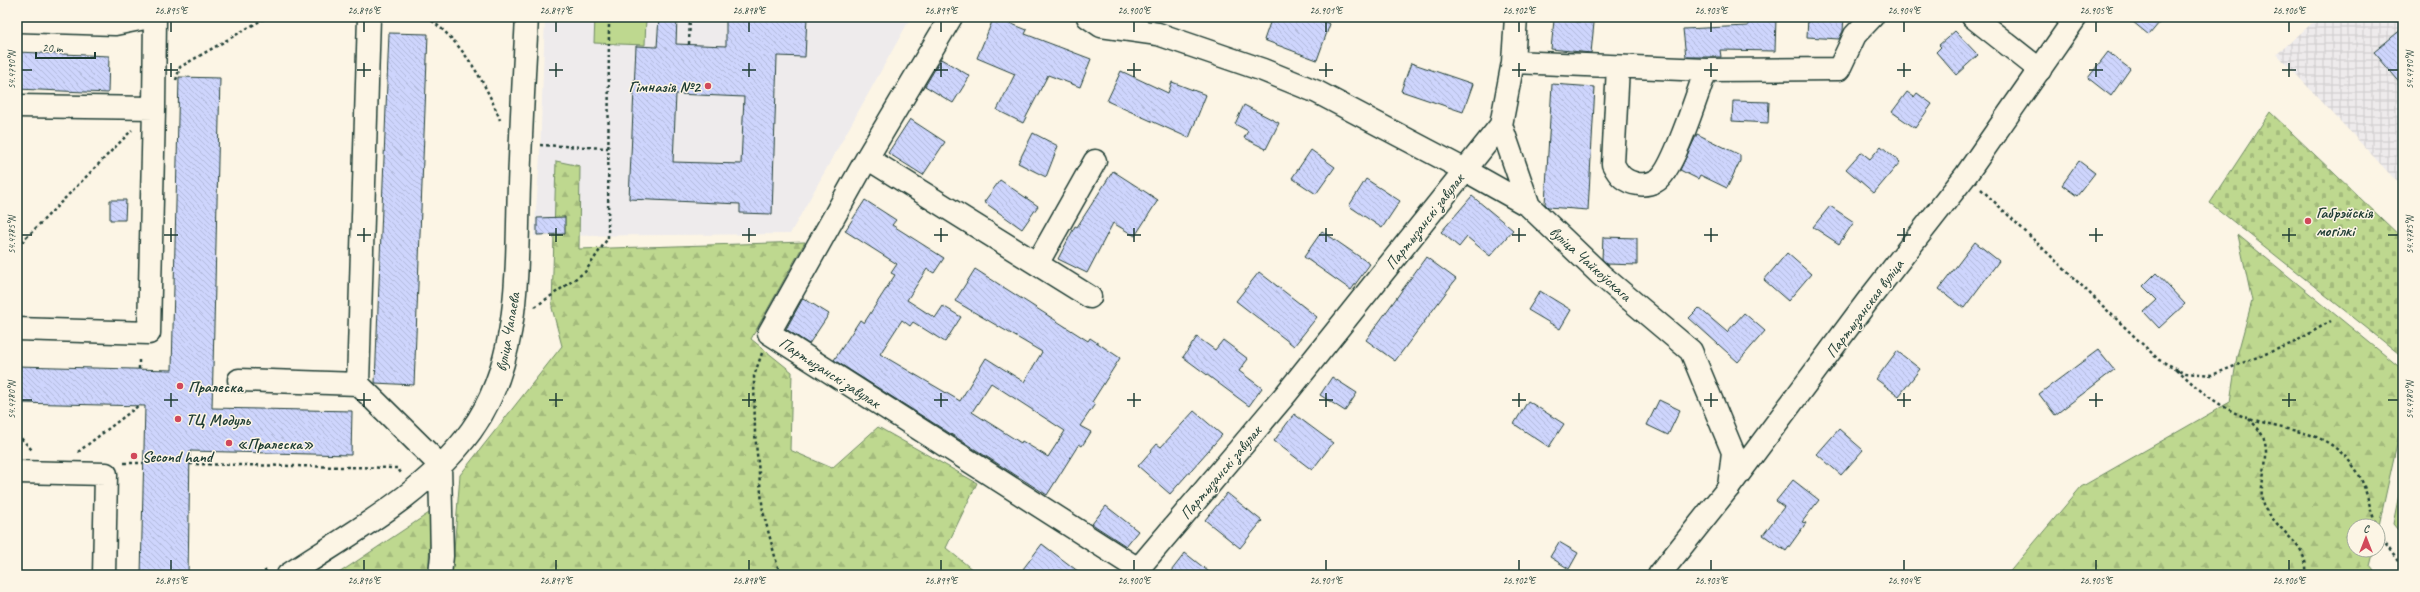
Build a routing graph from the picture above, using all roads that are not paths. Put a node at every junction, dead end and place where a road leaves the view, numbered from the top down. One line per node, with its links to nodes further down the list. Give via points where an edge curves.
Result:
1 (150, 17): 11 (street, via 114,24)
2 (155, 17): 18 (street)
3 (369, 17): 28 (street)
4 (527, 17): 29 (street, вуліца Чапаева, via 512,323 504,362 485,410)
5 (951, 17): 20 (street, Партызанскі завулак)
6 (1071, 17): 12 (street, Партызанскі завулак)
7 (1516, 17): 13 (street)
8 (1872, 17): 15 (street, via 1855,34 1839,69)
9 (1973, 17): 16 (street)
10 (2076, 17): 16 (street, Партызанская вуліца)
11 (20, 21)
12 (1095, 21): 22 (street, Партызанскі завулак, via 1158,34 1263,70 1317,92)
13 (1513, 62): 14 (street); 19 (street)
14 (1618, 67): 15 (street); 15 (street, via 1613,164 1619,175 1630,183 1644,185 1657,181 1664,173 1680,141)
15 (1706, 70)
16 (2040, 70): 31 (street, Партызанская вуліца, via 1966,175 1866,303)
17 (17, 106): 18 (street)
18 (154, 108): 26 (street, via 149,333)
19 (1501, 125): 22 (street); 23 (street)
20 (867, 158): 24 (street); 32 (street, Партызанскі завулак, via 769,333)
21 (1094, 161): 24 (street)
22 (1465, 170): 23 (street, вуліца Чайкоўскага); 32 (street, Партызанскі завулак, via 1286,394)
23 (1529, 206): 31 (street, вуліца Чайкоўскага, via 1602,275 1691,351 1734,452)
24 (1037, 264): 25 (street)
25 (1090, 297)
26 (17, 329)
27 (239, 380): 28 (street)
28 (358, 384): 29 (street)
29 (440, 466): 34 (street, вуліца Чапаева, via 395,504); 35 (street)
30 (17, 472): 33 (street, via 106,474)
31 (1729, 487): 36 (street, Партызанская вуліца)
32 (1136, 572)
33 (104, 575)
34 (288, 575)
35 (440, 575)
36 (1659, 575)

